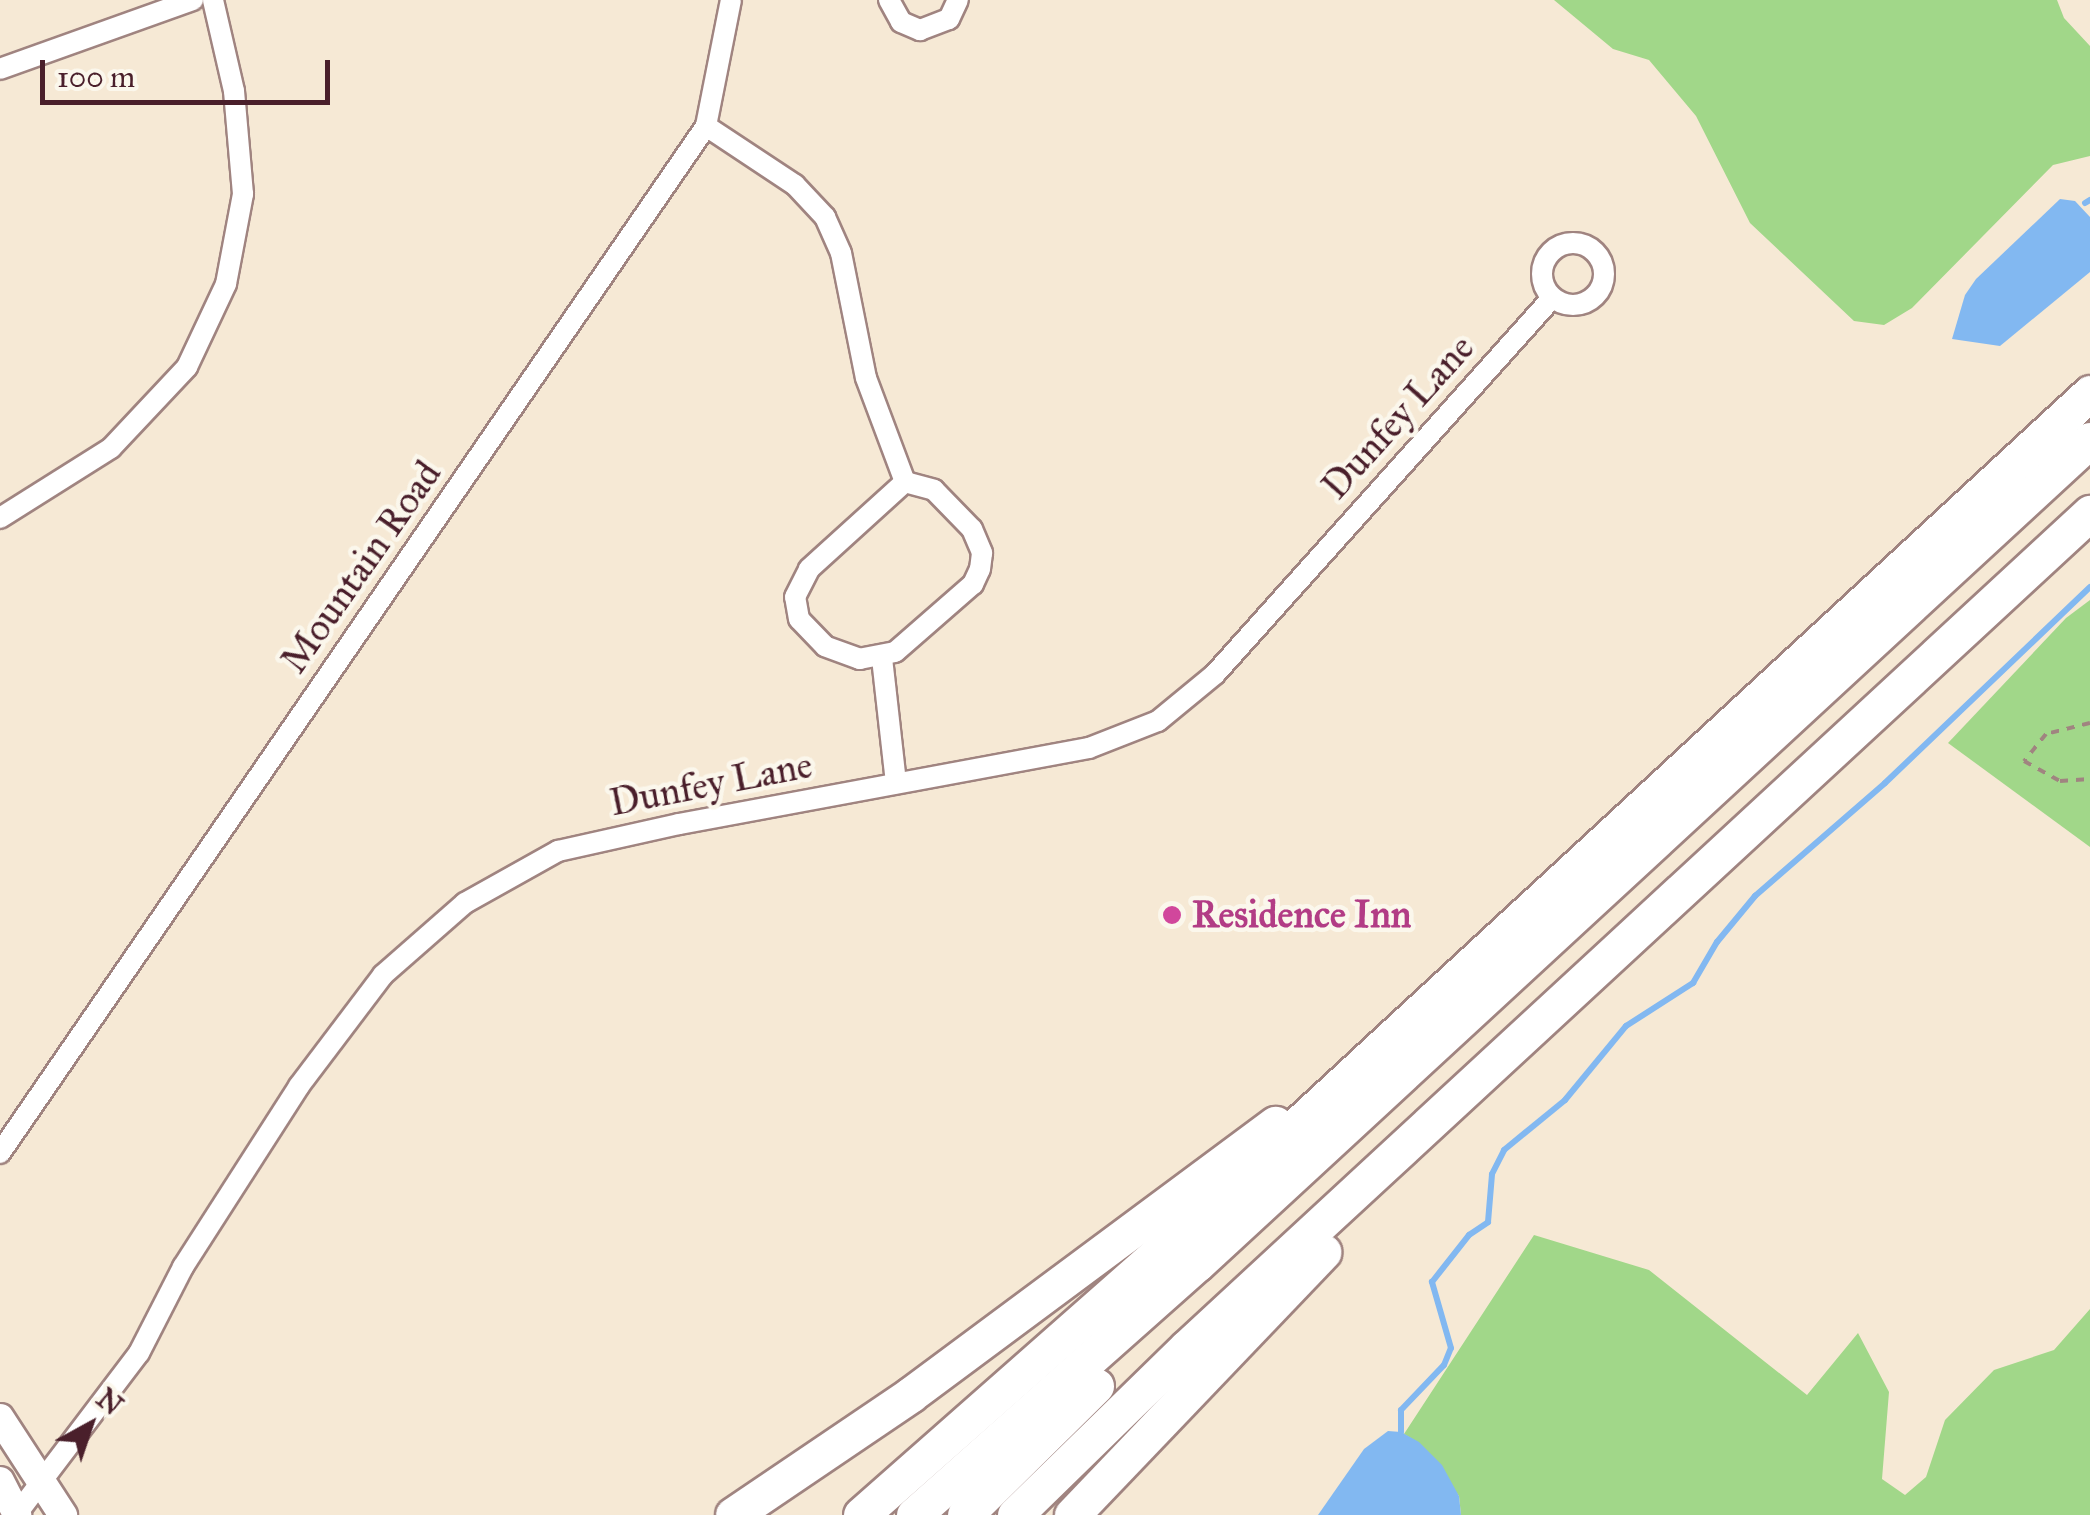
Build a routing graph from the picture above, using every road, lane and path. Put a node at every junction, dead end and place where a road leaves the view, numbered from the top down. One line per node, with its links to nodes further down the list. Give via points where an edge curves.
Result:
1 (193, 0): 6 (street)
2 (213, 0): 14 (street, via 234,91 243,194 226,284 187,367 111,448)
3 (731, 0): 7 (street, Mountain Road)
4 (889, 0): 5 (street, via 901,22 920,30 949,19)
5 (958, 0)
6 (0, 68)
7 (706, 126): 12 (street, via 795,185 825,218 841,253 866,378); 21 (street, Mountain Road)
8 (1552, 298): 18 (street, Dunfey Lane, via 1183,703 1136,732 1089,748)
9 (2090, 393): 19 (highway)
10 (2090, 440): 29 (highway, via 1198,1264)
11 (2090, 466): 30 (highway, via 1140,1344)
12 (905, 482): 15 (street, via 934,490 972,529 982,552 973,584); 15 (street, via 809,569 795,597 799,618 825,646)
13 (2090, 513): 20 (highway)
14 (0, 518)
15 (882, 658): 18 (street)
16 (2090, 724): 17 (path, via 2046,734 2024,761 2060,781)
17 (2090, 779)
18 (896, 784): 23 (street, Dunfey Lane, via 558,852 465,904 383,975 299,1086 184,1267 139,1353)
19 (1325, 1100): 27 (highway, via 1248,1140 910,1395); 28 (highway)
20 (1444, 1110): 31 (highway); 32 (highway, via 1394,1182)
21 (0, 1153)
22 (0, 1418): 23 (main road)
23 (41, 1480): 25 (street, Dunfey Lane); 26 (main road)
24 (0, 1481): 25 (main road)
25 (17, 1515)
26 (63, 1515)
27 (733, 1515)
28 (861, 1515)
29 (914, 1515)
30 (965, 1515)
31 (1014, 1515)
32 (1072, 1515)

